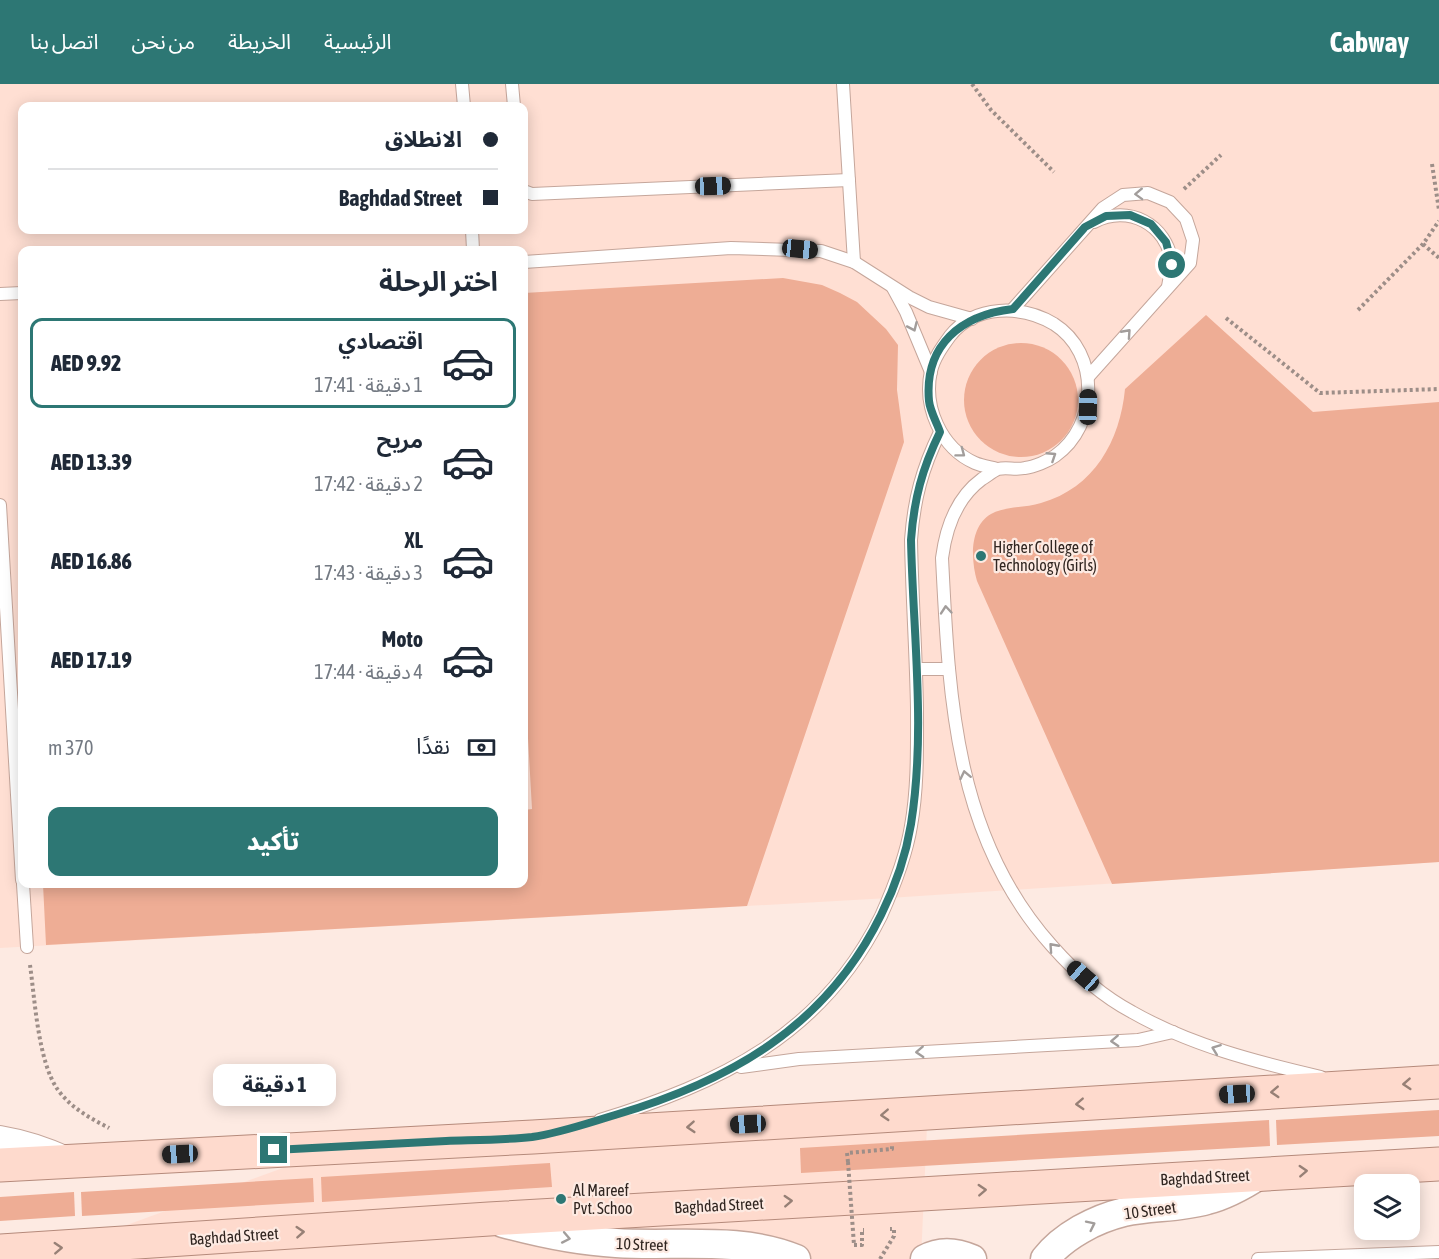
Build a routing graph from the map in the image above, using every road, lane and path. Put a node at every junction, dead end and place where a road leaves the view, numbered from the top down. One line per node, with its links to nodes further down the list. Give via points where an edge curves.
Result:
1 (462, 84): 5 (lane)
2 (512, 84): 6 (lane)
3 (843, 84): 10 (lane)
4 (972, 84): 9 (path, via 991,110)
5 (464, 102)
6 (514, 102)
7 (1221, 155): 12 (path)
8 (1432, 164): 13 (path)
9 (1054, 172)
10 (849, 180): 11 (lane); 19 (lane)
11 (528, 192)
12 (1170, 202): 15 (lane, one-way to 15, via 1148,193 1123,195 1102,208); 21 (lane, via 1186,219 1193,240 1190,263)
13 (1439, 210)
14 (1439, 220): 16 (path)
15 (1085, 227): 21 (lane, via 1106,216 1130,215 1151,224 1166,242 1172,265); 24 (lane)
16 (1423, 244): 17 (path); 25 (path)
17 (1439, 258)
18 (528, 262): 19 (lane, via 731,248 821,251)
19 (854, 262): 20 (lane)
20 (891, 285): 27 (lane, via 929,307); 28 (lane, one-way to 28, via 911,322)
21 (1168, 288): 29 (lane, one-way to 21)
22 (18, 293): 23 (lane)
23 (0, 294)
24 (1013, 309): 27 (lane); 29 (lane, via 1039,315 1063,330 1080,351)
25 (1358, 310)
26 (1226, 318): 30 (path, via 1320,393)
27 (972, 319): 28 (lane, via 953,332 939,350)
28 (930, 372): 31 (lane, via 929,403)
29 (1088, 377): 32 (lane, one-way to 29, via 1027,468 1055,456 1076,434 1088,407)
30 (1439, 389)
31 (940, 432): 32 (lane, one-way to 32, via 955,450 974,463); 34 (lane, via 918,484 913,512)
32 (997, 469): 35 (lane, one-way to 32, via 944,540 949,522 968,491)
33 (0, 505): 36 (lane)
34 (916, 669): 35 (lane); 40 (lane, via 917,750 911,826 889,898 852,966 827,996 769,1047)
35 (949, 669): 39 (lane, one-way to 35, via 1098,990 1061,956 1017,901 997,867 969,792)
36 (18, 763)
37 (23, 888): 38 (lane)
38 (27, 947): 43 (path, via 41,1048 49,1075 69,1102)
39 (1173, 1032): 40 (lane, one-way to 40, via 1138,1040 799,1059); 42 (lane, one-way to 39, via 1275,1066)
40 (728, 1070): 44 (lane, via 642,1107)
41 (1439, 1082): 42 (main road, one-way to 42)
42 (1375, 1086): 44 (main road, one-way to 44)
43 (115, 1132)
44 (533, 1137): 47 (main road)
45 (0, 1138): 47 (street, via 20,1141)
46 (892, 1149): 53 (path, bridge, via 848,1153 854,1245 862,1245 862,1230)
47 (69, 1160): 49 (main road)
48 (1439, 1164): 50 (main road, Baghdad Street, one-way to 48)
49 (0, 1165)
50 (1263, 1173): 51 (main road, Baghdad Street, one-way to 50); 62 (street, 10 Street, one-way to 50, via 1064,1241 1104,1219 1124,1212 1206,1200)
51 (489, 1219): 55 (main road, Baghdad Street, one-way to 51); 58 (street, 10 Street, one-way to 58, via 577,1240 744,1247)
52 (883, 1229): 59 (path, via 894,1229 894,1236)
53 (873, 1230)
54 (0, 1251): 55 (main road, Baghdad Street, one-way to 55)
55 (124, 1251)
56 (1439, 1252): 57 (lane)
57 (1396, 1256): 63 (lane)
58 (795, 1259)
59 (880, 1259)
60 (925, 1259): 61 (street, via 944,1252)
61 (972, 1259)
62 (1045, 1259)
63 (1258, 1259)

